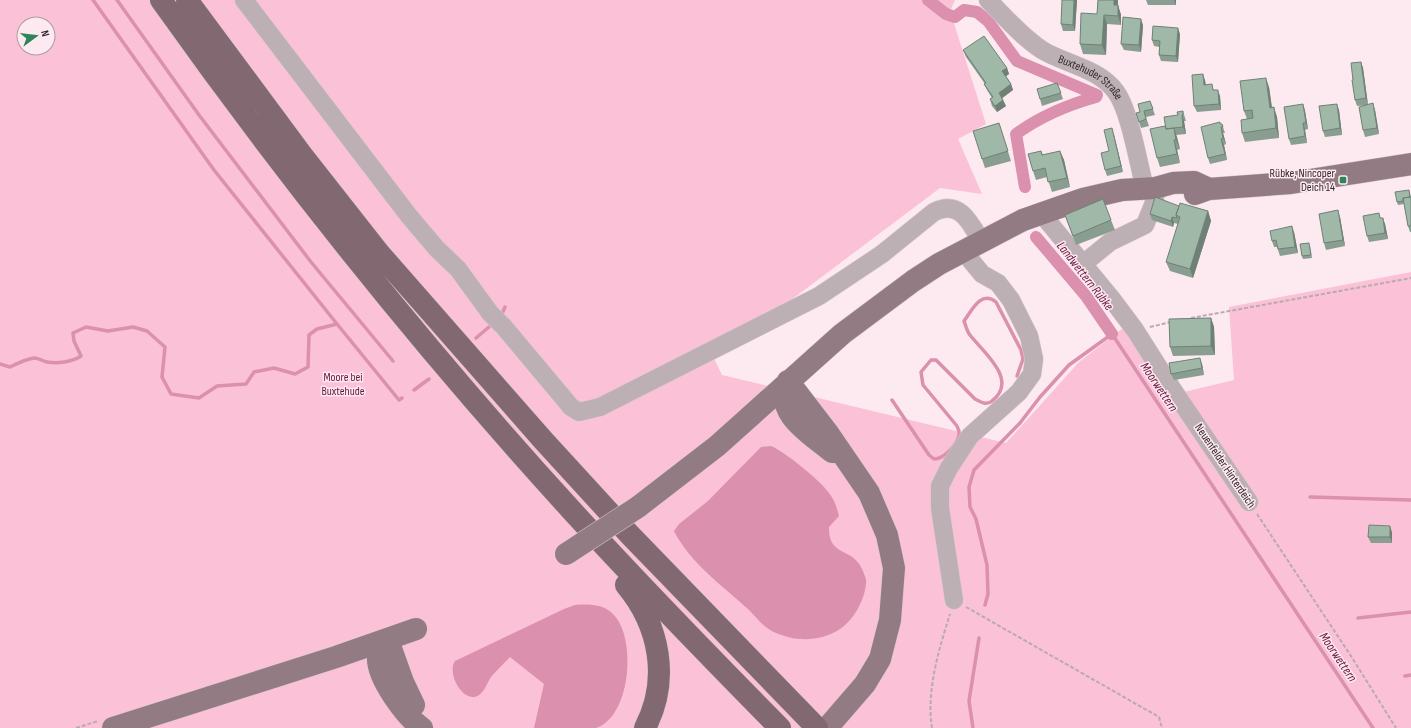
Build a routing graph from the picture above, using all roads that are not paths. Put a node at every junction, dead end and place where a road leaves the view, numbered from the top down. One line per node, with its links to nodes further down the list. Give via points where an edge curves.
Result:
1 (161, 0): 10 (highway, via 246,117 360,263 394,318)
2 (187, 0): 27 (highway, via 302,155 379,253 635,541)
3 (244, 0): 8 (street, via 409,216 458,269 490,313 571,407 579,412 600,407 819,296 882,254 942,208 949,207 963,215)
4 (988, 0): 6 (street, Buxtehuder Straße, via 1026,38 1042,50 1090,72 1115,90 1125,111)
5 (1411, 164): 6 (main road, via 1291,183 1209,189 1194,182)
6 (1150, 188): 7 (main road, via 1122,190 1083,199); 9 (street, via 1155,200 1145,225 1110,242)
7 (1032, 217): 8 (main road); 9 (street, Neuenfelder Hinterdeich)
8 (972, 246): 11 (main road, via 939,264 889,298 842,334); 17 (street, via 982,274 998,283 1011,300 1029,336 1034,359 1032,374 1020,392 970,436 940,486 940,508)
9 (1083, 264): 15 (street, Neuenfelder Hinterdeich, via 1135,330)
10 (442, 370): 25 (highway, via 509,457 638,600 655,637 660,663 657,697); 26 (highway, via 614,556)
11 (788, 381): 12 (main road); 13 (main road, via 785,395 787,408); 14 (main road, via 828,433)
12 (746, 420): 13 (main road, via 777,418); 16 (main road, bridge, via 717,446 638,507)
13 (798, 424): 14 (main road)
14 (850, 467): 28 (main road, via 870,493 882,520 892,558 893,592 885,643 877,667)
15 (1249, 502)
16 (566, 554)
17 (954, 600)
18 (416, 629): 19 (main road)
19 (388, 640): 20 (main road); 21 (main road, via 378,658); 24 (main road, via 403,682)
20 (336, 657): 21 (main road, via 373,671); 22 (main road)
21 (387, 684): 23 (main road, via 400,705)
22 (113, 728)
23 (422, 728)
24 (427, 728)
25 (645, 728)
26 (780, 728)
27 (817, 728)
28 (828, 728)

